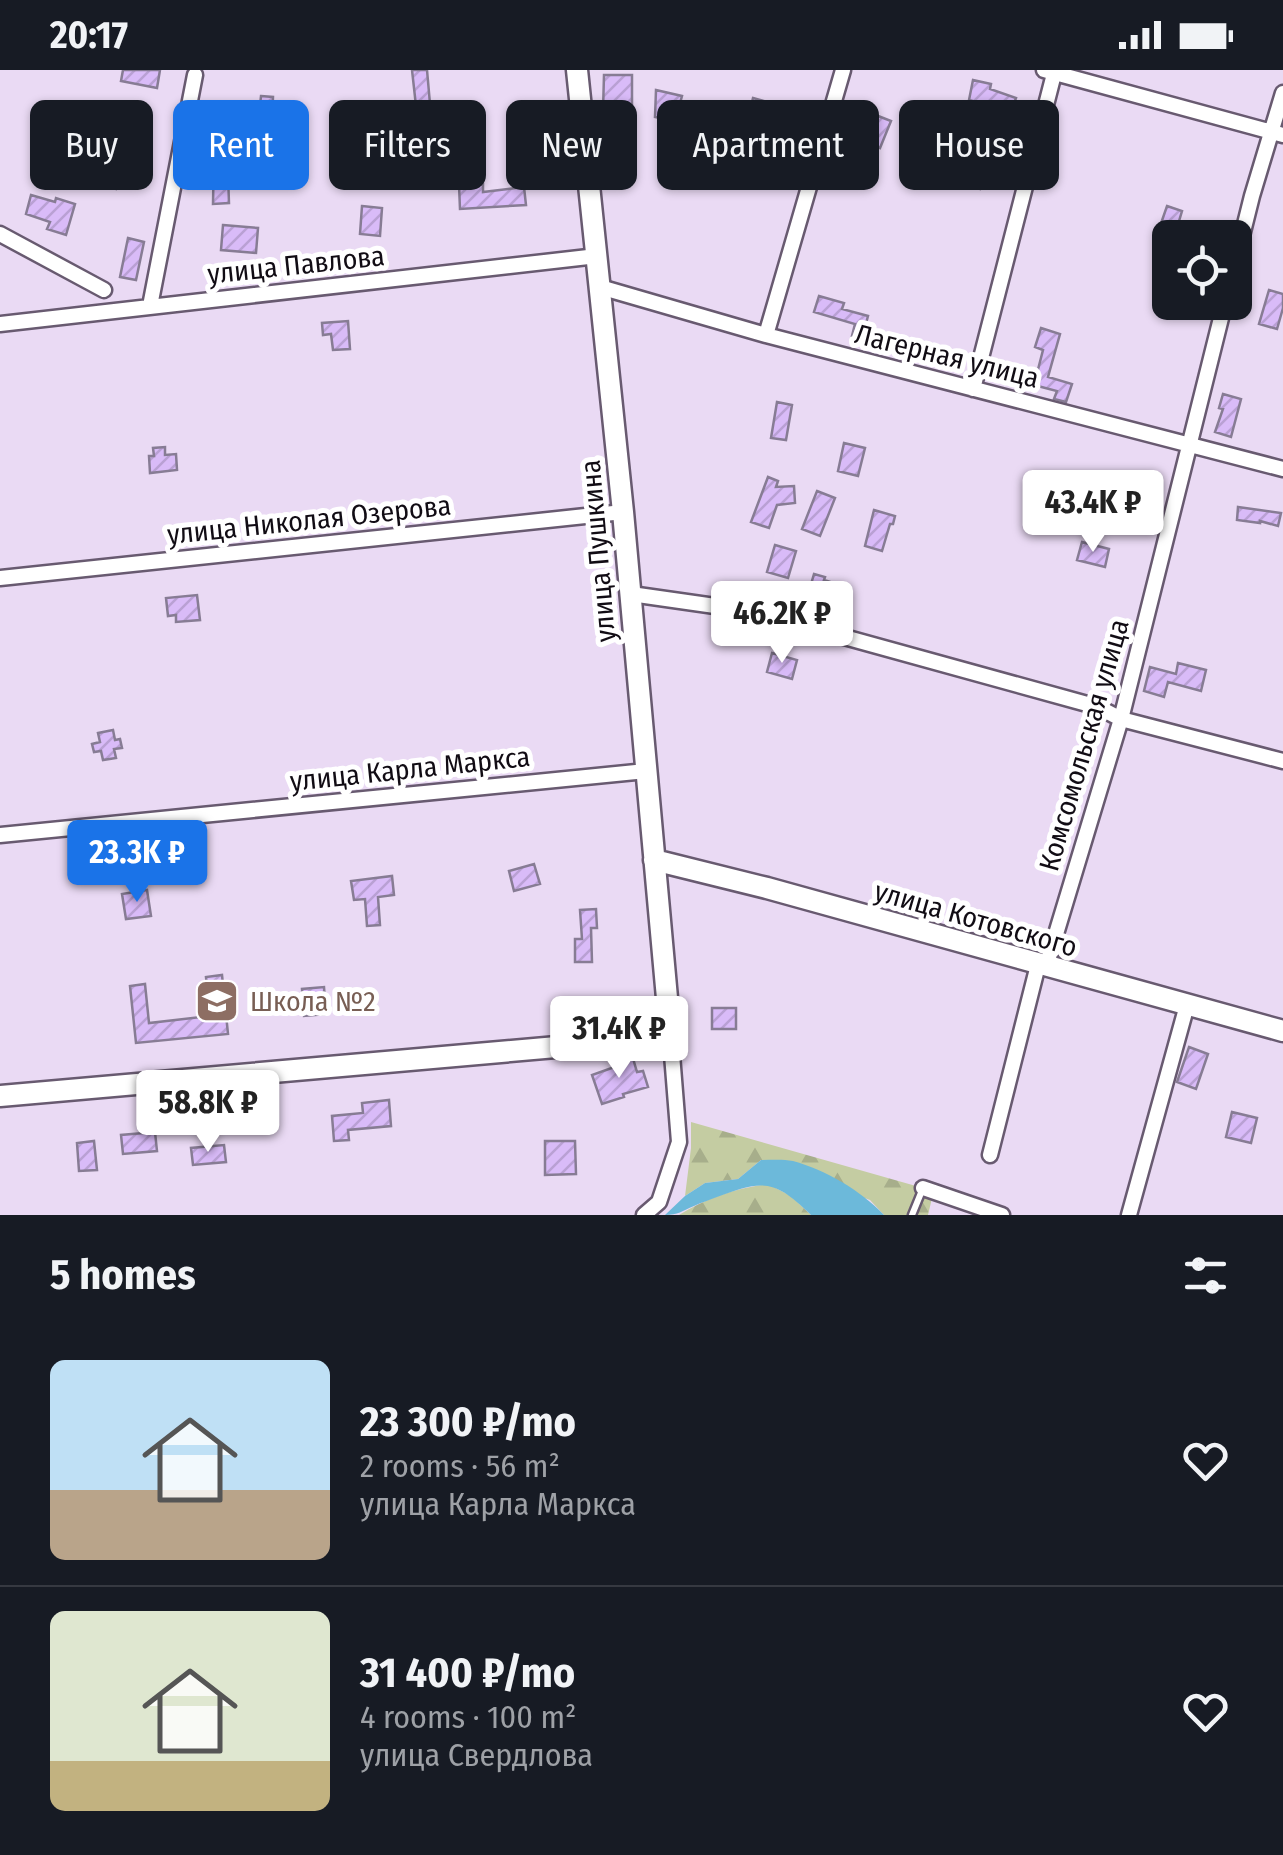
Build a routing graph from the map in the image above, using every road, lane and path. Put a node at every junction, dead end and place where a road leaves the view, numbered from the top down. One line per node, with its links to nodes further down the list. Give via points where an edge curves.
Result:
1 (577, 70): 9 (main road, улица Пушкина)
2 (843, 70): 15 (street)
3 (1051, 71): 6 (street); 16 (street)
4 (195, 74): 12 (street)
5 (1283, 93): 6 (street)
6 (1278, 134): 7 (street)
7 (1246, 220)
8 (0, 234): 11 (street)
9 (597, 256): 10 (main road, улица Пушкина); 12 (street, улица Павлова)
10 (600, 287): 15 (street, Лагерная улица); 19 (main road, улица Пушкина)
11 (104, 290)
12 (150, 306): 14 (street, улица Павлова)
13 (1221, 320): 17 (street, Комсомольская улица)
14 (0, 324)
15 (766, 335): 16 (street, Лагерная улица)
16 (973, 389): 17 (street, Лагерная улица)
17 (1190, 443): 18 (street, Лагерная улица); 22 (street, Комсомольская улица)
18 (1283, 469)
19 (623, 512): 20 (street, улица Николая Озерова); 21 (main road, улица Пушкина)
20 (0, 578)
21 (631, 594): 22 (street, via 750,611); 24 (main road, улица Пушкина)
22 (1120, 719): 23 (street); 27 (street, Комсомольская улица)
23 (1283, 761)
24 (646, 771): 25 (street, улица Карла Маркса); 26 (main road, улица Пушкина)
25 (0, 835)
26 (654, 860): 27 (main road, улица Котовского); 29 (main road, улица Пушкина, via 667,998)
27 (1042, 966): 28 (main road, улица Котовского); 32 (street, Комсомольская улица)
28 (1187, 1005): 30 (main road, улица Котовского); 37 (street)
29 (662, 1028): 31 (main road, via 636,1040); 34 (street, via 671,1042 680,1142 659,1202)
30 (1283, 1031)
31 (0, 1096)
32 (990, 1155)
33 (923, 1188): 35 (lane); 36 (street)
34 (644, 1215)
35 (912, 1215)
36 (1002, 1215)
37 (1129, 1215)

